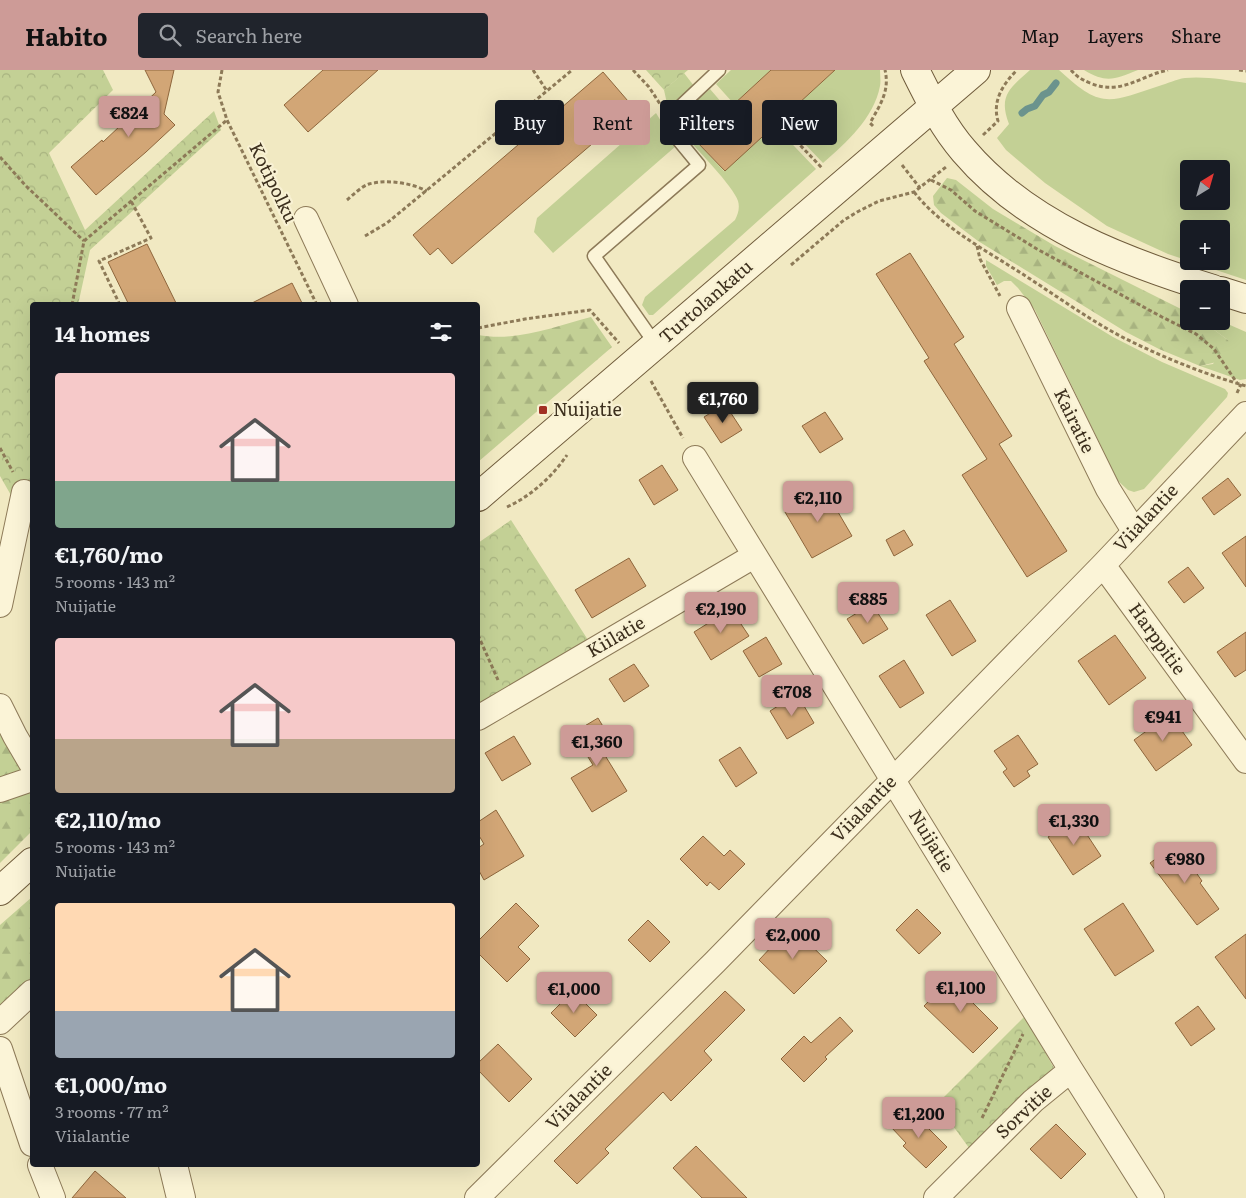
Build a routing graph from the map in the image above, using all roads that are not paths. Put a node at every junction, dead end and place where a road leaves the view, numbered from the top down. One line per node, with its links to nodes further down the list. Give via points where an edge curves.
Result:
1 (719, 70): 11 (lane, via 669,117 671,131 699,165 594,256)
2 (915, 70): 4 (main road)
3 (976, 70): 4 (main road, Turtolankatu)
4 (934, 106): 6 (main road, via 964,151 997,184 1038,215 1066,232 1141,266); 11 (main road, Turtolankatu)
5 (306, 219): 9 (street)
6 (1185, 280)
7 (1230, 294): 8 (main road)
8 (1246, 299)
9 (345, 302)
10 (1011, 305): 16 (street, Kairatie, via 1108,489)
11 (656, 345): 15 (main road, Turtolankatu, via 643,376)
12 (1246, 414): 16 (street, Viialantie)
13 (695, 458): 17 (street, Nuijatie)
14 (24, 492): 19 (street)
15 (480, 495)
16 (1134, 530): 18 (street, Viialantie)
17 (754, 556): 21 (street, Kiilatie); 25 (street, Nuijatie)
18 (1103, 564): 22 (street, Harppitie); 25 (street, Viialantie)
19 (0, 605)
20 (0, 706): 23 (street)
21 (480, 717)
22 (1246, 761)
23 (30, 762)
24 (30, 780): 26 (street)
25 (893, 780): 32 (street, Nuijatie); 38 (street, Viialantie)
26 (0, 790)
27 (30, 864): 28 (main road)
28 (0, 891)
29 (30, 994): 30 (street)
30 (0, 1022)
31 (0, 1049): 33 (street)
32 (1071, 1070): 39 (street, Sorvitie, via 1033,1101); 40 (street, Nuijatie)
33 (30, 1138)
34 (41, 1167): 36 (street)
35 (173, 1167): 37 (main road)
36 (53, 1198)
37 (181, 1198)
38 (477, 1198)
39 (936, 1198)
40 (1152, 1198)

